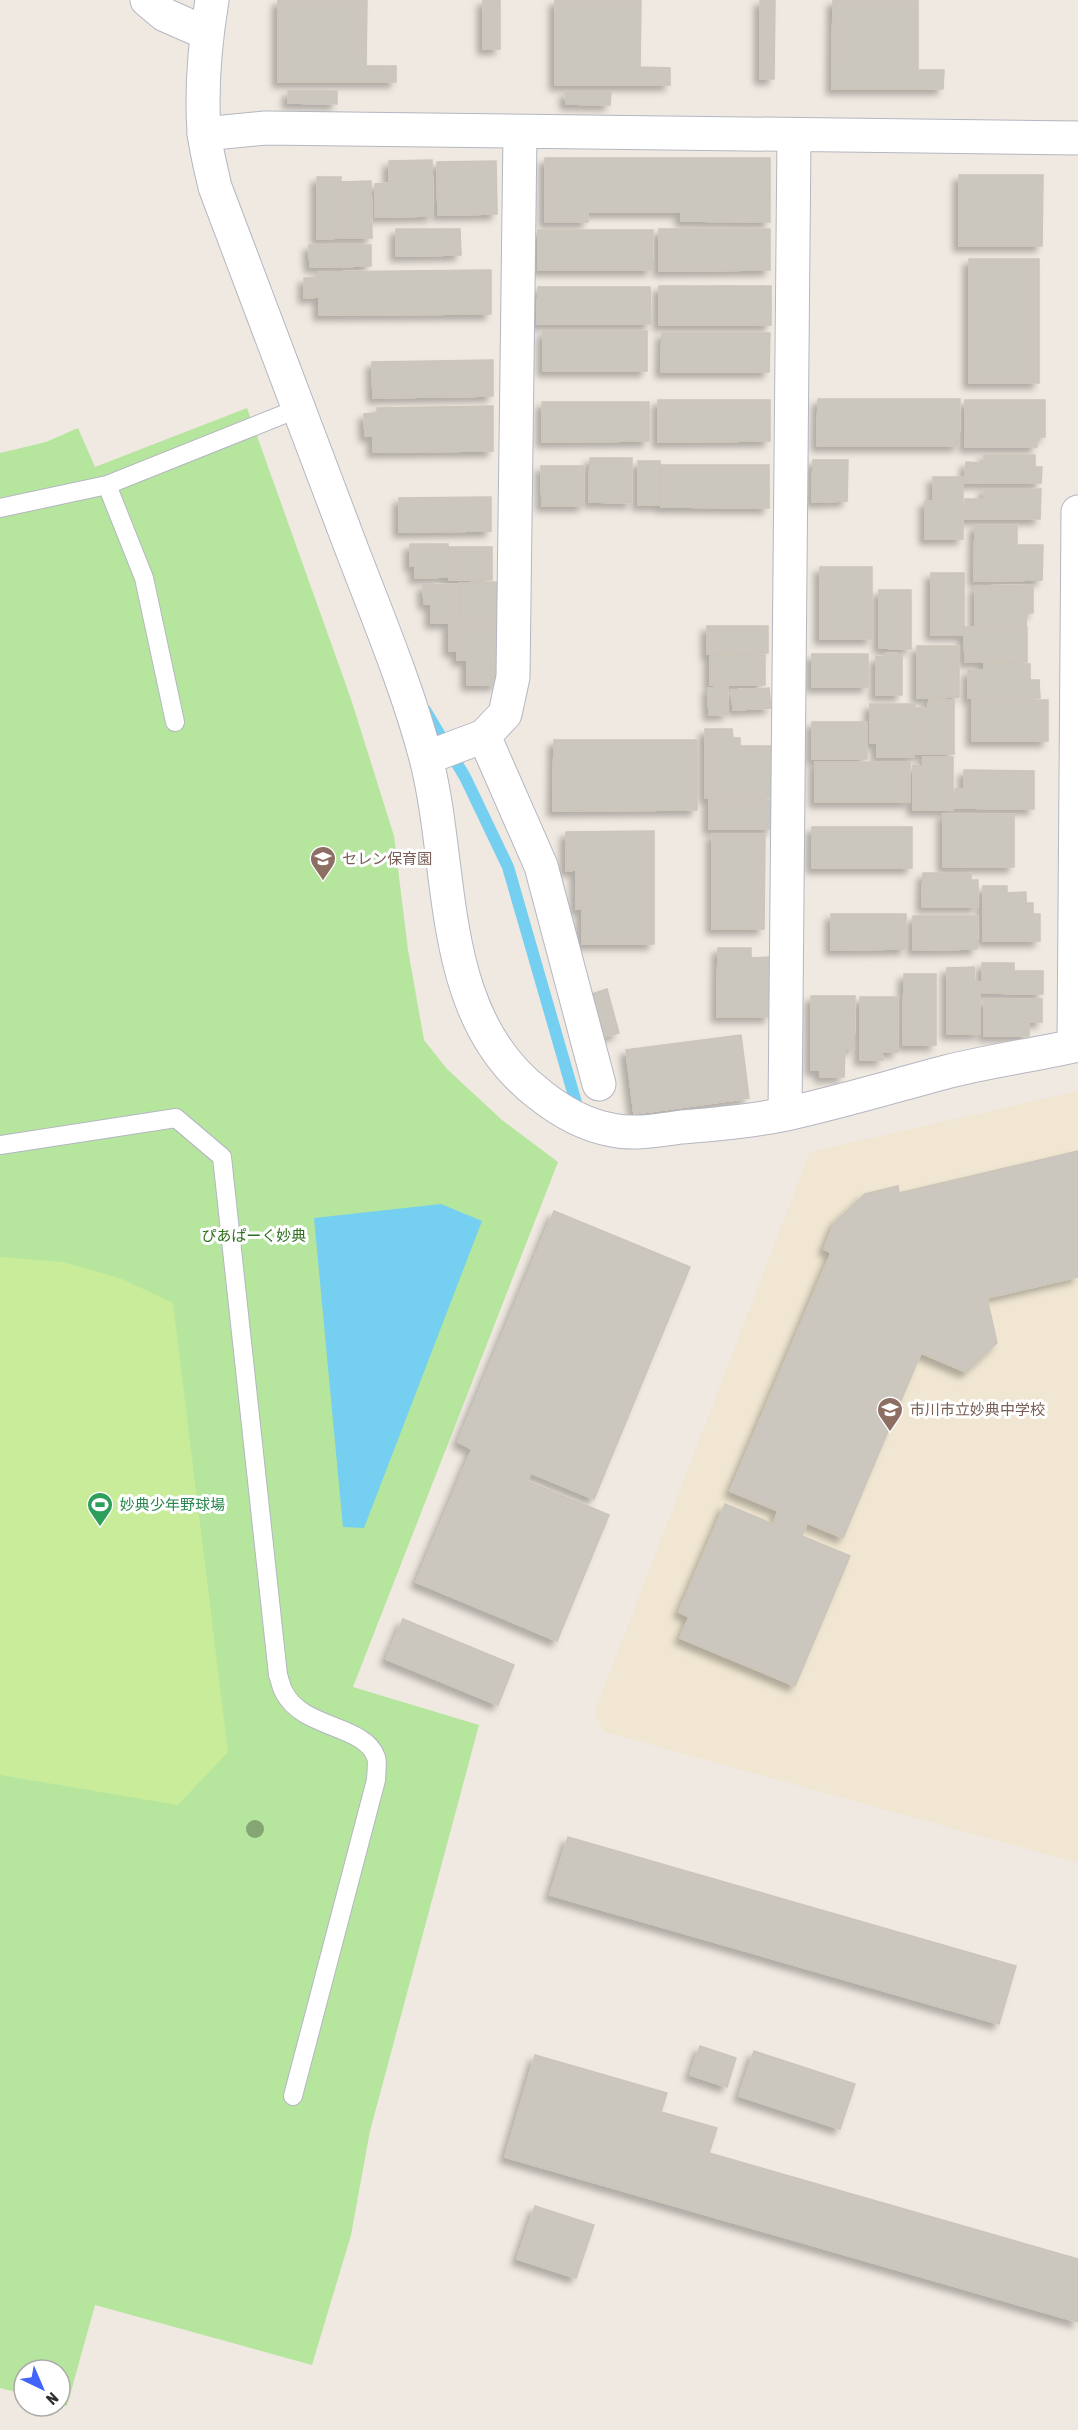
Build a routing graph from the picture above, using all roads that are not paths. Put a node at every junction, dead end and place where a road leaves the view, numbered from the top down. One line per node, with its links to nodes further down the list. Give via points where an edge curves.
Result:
1 (147, 0): 3 (street, via 165,15)
2 (212, 0): 3 (street)
3 (206, 33): 5 (street)
4 (520, 133): 5 (street, via 265,128); 6 (street); 13 (street, via 513,677 505,714)
5 (204, 134): 8 (street, via 215,187)
6 (794, 135): 7 (street); 17 (street)
7 (1078, 138)
8 (297, 409): 9 (lane); 14 (street)
9 (107, 485): 10 (lane); 12 (lane, via 144,578)
10 (0, 508)
11 (1078, 512): 15 (street)
12 (175, 722)
13 (484, 736): 14 (street); 16 (street, via 541,866)
14 (426, 758): 17 (street, via 456,948 469,997 507,1066 557,1108 612,1130 635,1132)
15 (1076, 1046): 17 (street, via 950,1071)
16 (599, 1084)
17 (785, 1114)
18 (0, 1145): 19 (lane, via 176,1118 222,1157 278,1675 284,1693 297,1709 364,1741 376,1757 376,1780)
19 (293, 2096)

